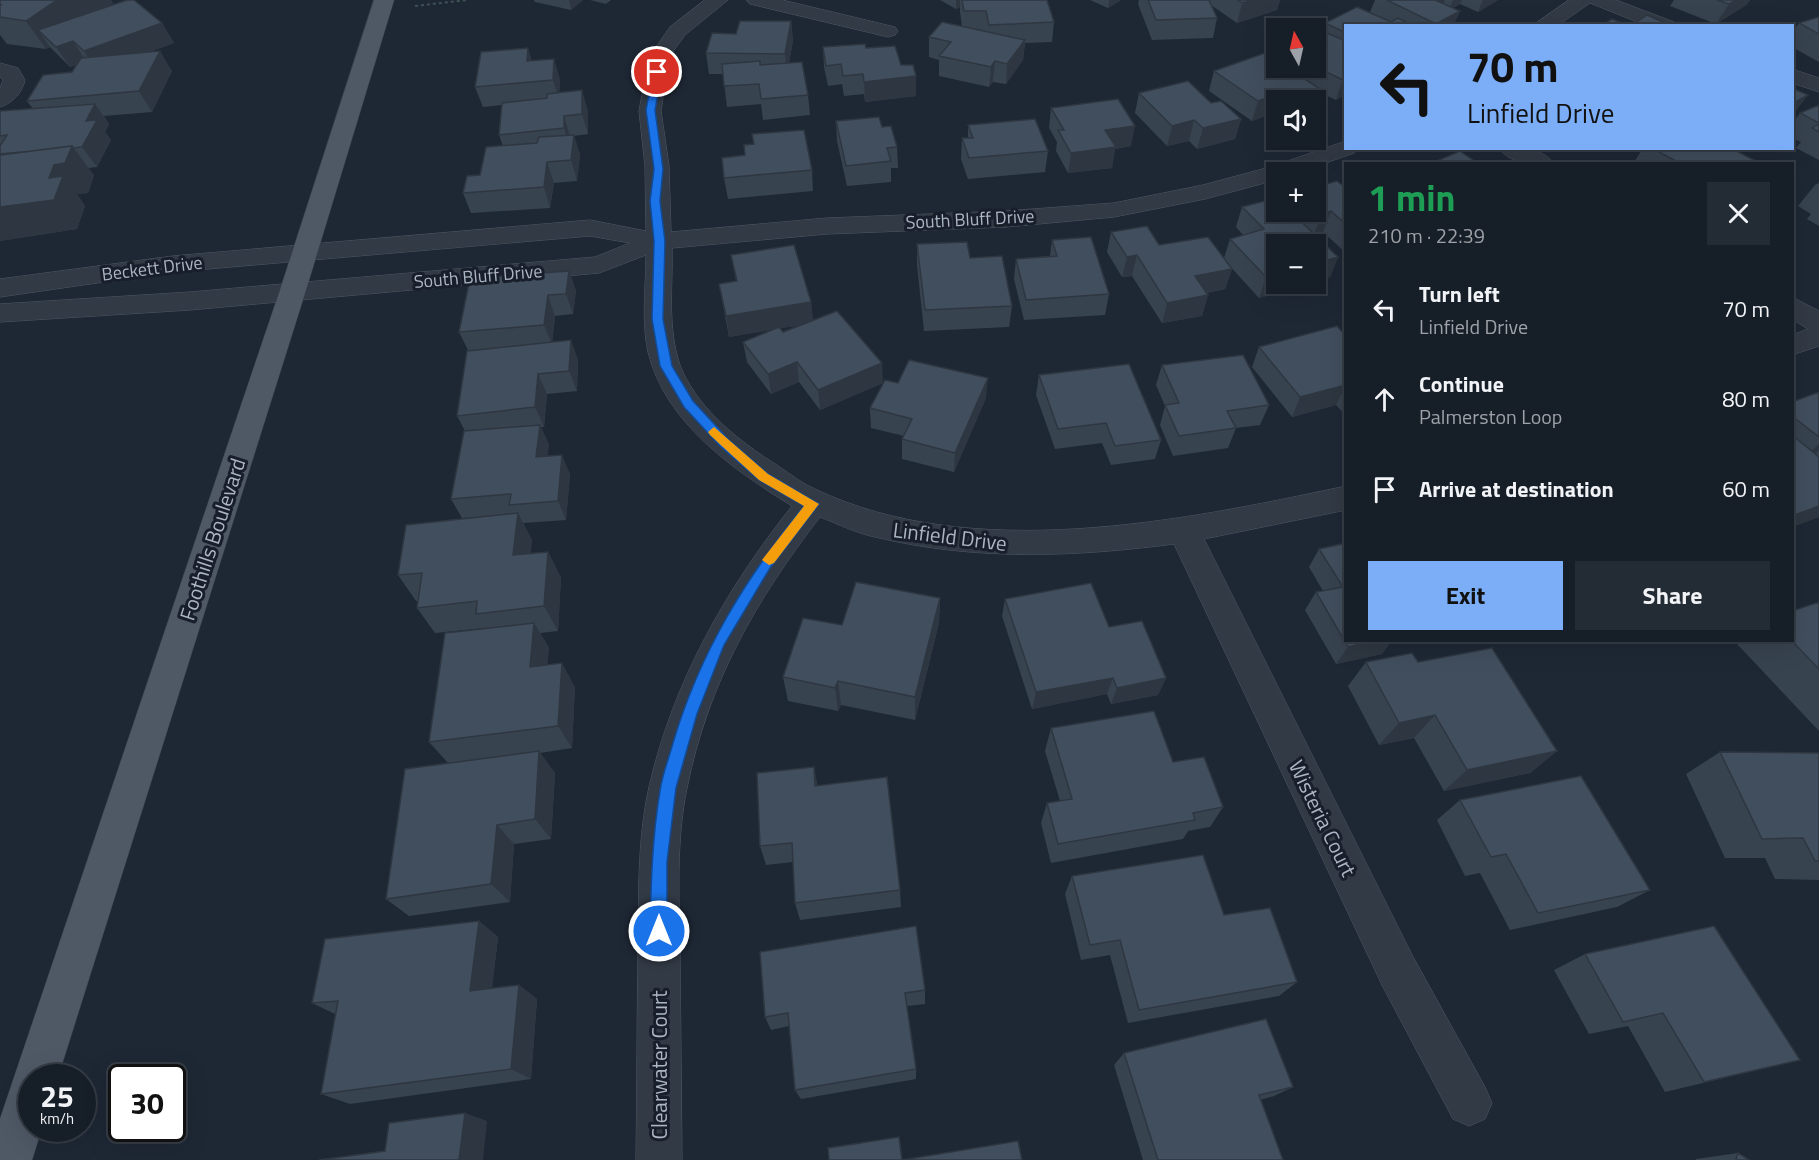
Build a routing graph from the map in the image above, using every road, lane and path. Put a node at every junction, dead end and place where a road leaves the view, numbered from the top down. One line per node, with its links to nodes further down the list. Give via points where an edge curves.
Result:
1 (466, 0): 6 (path)
2 (718, 0): 19 (street, Linfield Drive, via 690,20 661,53 650,110 658,169 655,201)
3 (756, 0): 9 (street)
4 (1583, 0): 7 (street)
5 (1598, 0): 8 (street)
6 (383, 4): 20 (main road, Foothills Boulevard)
7 (1545, 24)
8 (1662, 24)
9 (888, 31)
10 (0, 69): 13 (street, via 14,80)
11 (1794, 76): 12 (street)
12 (1819, 86)
13 (0, 100)
14 (1344, 149): 16 (street, South Bluff Drive)
15 (1514, 150): 17 (street)
16 (1308, 162)
17 (1539, 162)
18 (1266, 176): 19 (street, South Bluff Drive, via 1114,210 827,226)
19 (660, 241): 20 (street, South Bluff Drive, via 590,228); 22 (street, South Bluff Drive, via 599,265); 29 (street, Linfield Drive, via 658,319 666,366 689,404 724,443 764,477)
20 (305, 251): 21 (street, Beckett Drive); 22 (main road, Foothills Boulevard)
21 (0, 288)
22 (293, 290): 24 (street, Beckett Drive); 31 (main road, Foothills Boulevard)
23 (1794, 307): 25 (street)
24 (0, 313)
25 (1819, 324)
26 (1819, 335): 27 (street)
27 (1794, 345)
28 (1344, 498): 30 (street, Linfield Drive)
29 (812, 504): 30 (street, Linfield Drive, via 884,528 953,540 1028,544); 35 (street, Clearwater Court, via 765,564 718,643 689,714 668,788 659,862)
30 (1183, 529): 32 (street, Wisteria Court, via 1397,970)
31 (40, 1064)
32 (1469, 1103)
33 (18, 1133): 34 (main road)
34 (9, 1160)
35 (659, 1160)

